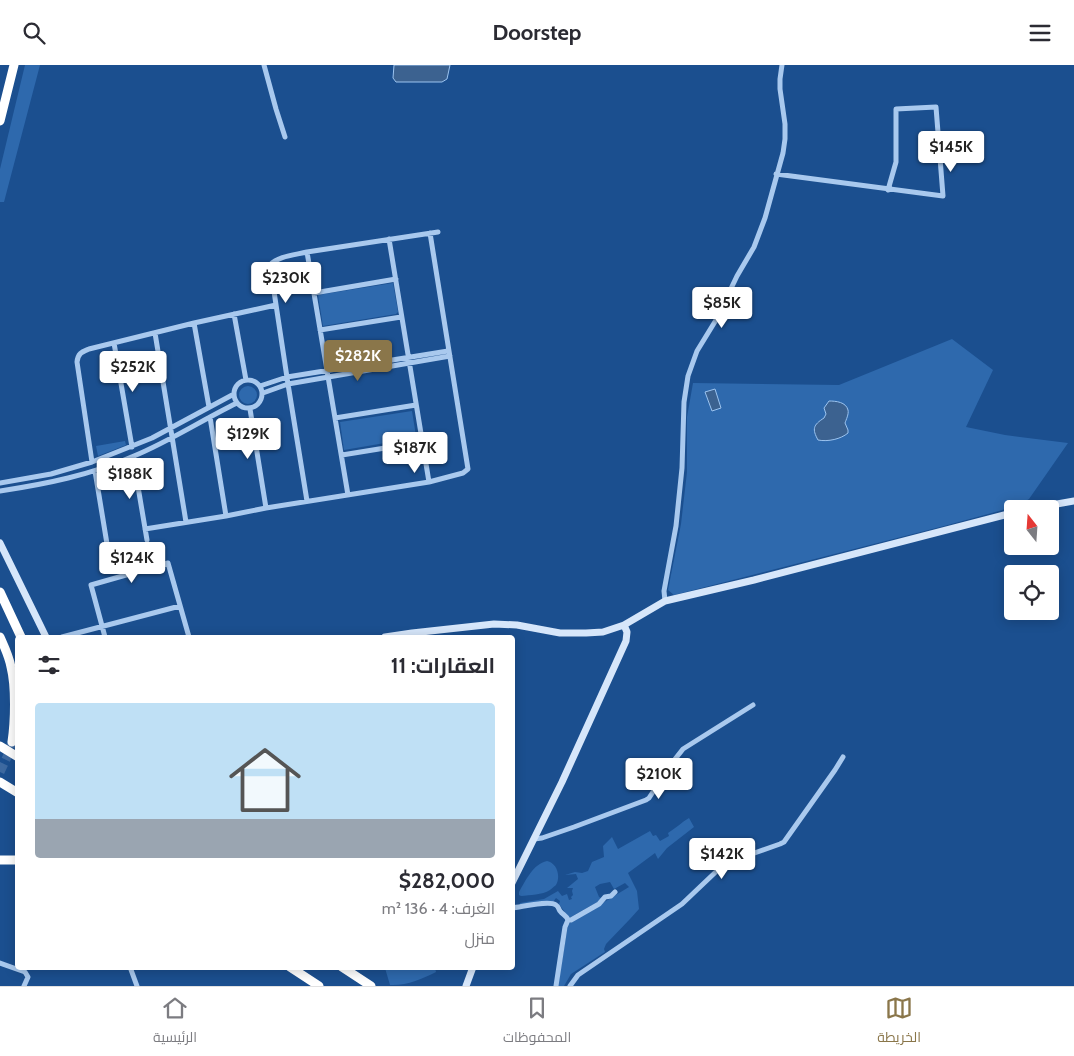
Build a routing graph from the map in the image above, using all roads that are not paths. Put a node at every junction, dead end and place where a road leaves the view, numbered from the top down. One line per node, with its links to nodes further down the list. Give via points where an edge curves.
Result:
1 (14, 65): 4 (highway)
2 (264, 65): 5 (street)
3 (782, 65): 6 (street, via 780,89 785,139)
4 (0, 121)
5 (284, 137)
6 (776, 174): 7 (street); 60 (street, via 757,240 697,351 688,376 682,468)
7 (888, 190): 7 (street, via 943,196 936,107 896,109 896,162)
8 (438, 231): 9 (street)
9 (430, 233): 10 (street); 21 (street)
10 (389, 239): 11 (street); 12 (street)
11 (307, 253): 13 (street); 14 (street, via 273,261 270,265)
12 (396, 279): 13 (street); 16 (street)
13 (314, 293): 18 (street)
14 (276, 305): 15 (street); 24 (street)
15 (234, 314): 17 (street); 25 (street)
16 (401, 317): 18 (street); 22 (street)
17 (194, 323): 19 (street); 32 (street)
18 (320, 330): 23 (street)
19 (155, 333): 20 (street); 36 (street)
20 (114, 343): 39 (street); 42 (street, via 83,351 77,362)
21 (449, 354): 22 (street); 44 (street, via 468,469 464,473)
22 (408, 361): 23 (street); 31 (street)
23 (328, 374): 24 (street); 26 (street); 35 (street)
24 (287, 377): 26 (street); 27 (street)
25 (246, 380): 27 (street); 29 (street, via 238,384)
26 (288, 384): 28 (street); 48 (street)
27 (260, 386): 28 (street)
28 (263, 393): 33 (street, via 260,403)
29 (234, 394): 30 (street); 32 (street)
30 (237, 403): 33 (street); 34 (street)
31 (416, 405): 35 (street); 38 (street)
32 (209, 407): 36 (street)
33 (250, 409): 51 (street)
34 (210, 417): 37 (street); 53 (street)
35 (335, 418): 40 (street)
36 (171, 428): 37 (street); 39 (street)
37 (172, 438): 41 (street); 54 (street)
38 (422, 442): 40 (street); 44 (street)
39 (132, 447): 42 (street)
40 (342, 455): 47 (street)
41 (133, 457): 43 (street); 55 (street)
42 (92, 462): 45 (street, via 51,474)
43 (95, 471): 46 (street); 58 (street)
44 (429, 482): 47 (street)
45 (0, 483)
46 (0, 491)
47 (348, 495): 48 (street)
48 (308, 501): 51 (street)
49 (1074, 501): 50 (street)
50 (1059, 504)
51 (266, 508): 53 (street)
52 (1004, 515): 60 (street)
53 (226, 516): 54 (street)
54 (186, 522): 55 (street)
55 (145, 529): 56 (street)
56 (147, 540)
57 (0, 543): 67 (street)
58 (108, 550)
59 (0, 592): 64 (highway)
60 (665, 601): 63 (street)
61 (0, 602): 64 (highway)
62 (180, 606): 65 (street); 65 (street, via 168,563 91,585); 70 (street)
63 (624, 625): 71 (street, via 604,632 560,633 494,624); 82 (street, via 626,641)
64 (15, 626): 66 (highway)
65 (102, 627): 68 (street); 69 (street)
66 (20, 635)
67 (45, 635)
68 (70, 635)
69 (104, 635)
70 (188, 635)
71 (399, 635)
72 (0, 637): 73 (highway)
73 (13, 675): 74 (highway); 76 (highway)
74 (15, 680)
75 (753, 705): 82 (street, via 683,749 646,800)
76 (14, 739)
77 (0, 746): 78 (highway)
78 (15, 755)
79 (843, 757): 102 (street, via 780,845 726,863 682,904 578,975)
80 (0, 782): 81 (highway)
81 (15, 791)
82 (534, 839): 85 (street)
83 (0, 860): 84 (highway)
84 (15, 860)
85 (515, 877)
86 (615, 891): 88 (street, via 599,904)
87 (515, 908): 88 (street, via 555,904)
88 (568, 920): 101 (street)
89 (0, 963): 90 (street)
90 (15, 968)
91 (19, 970): 96 (street, via 28,977)
92 (131, 970): 97 (street)
93 (295, 970): 98 (highway)
94 (347, 970): 99 (highway)
95 (472, 970): 100 (street)
96 (24, 986)
97 (137, 986)
98 (319, 986)
99 (371, 986)
100 (466, 986)
101 (556, 986)
102 (570, 986)

